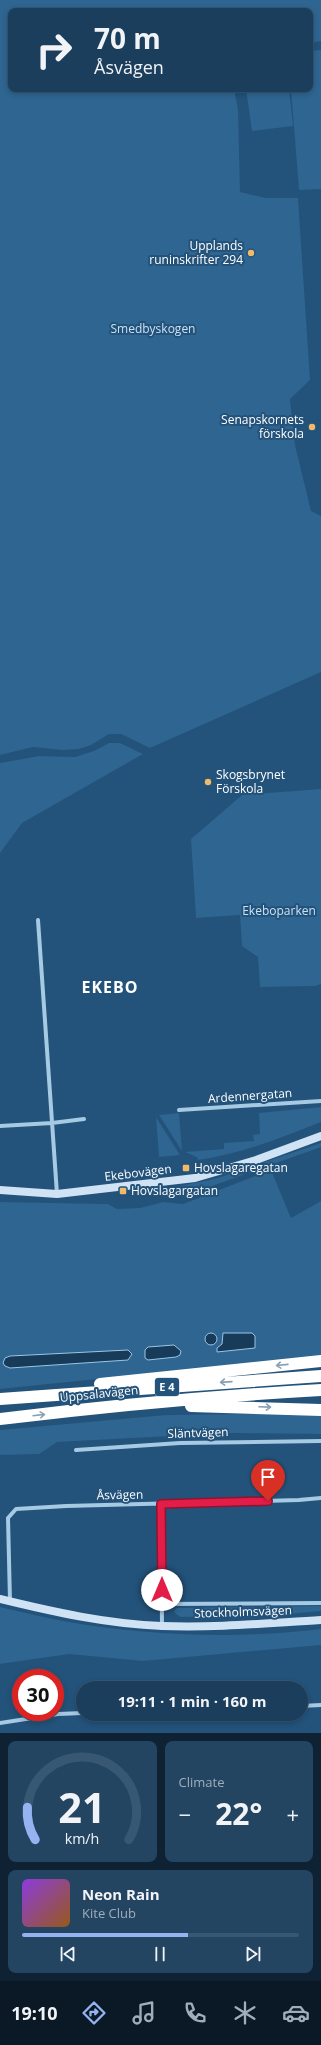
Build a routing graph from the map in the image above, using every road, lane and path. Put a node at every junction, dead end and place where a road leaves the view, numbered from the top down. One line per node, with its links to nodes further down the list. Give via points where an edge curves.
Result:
1 (38, 920): 5 (street)
2 (321, 1101): 3 (street, Ardennergatan)
3 (179, 1110)
4 (84, 1119): 5 (street)
5 (52, 1123): 6 (street); 9 (street)
6 (0, 1126)
7 (321, 1136): 9 (street, Ekebovägen, via 256,1160 195,1178)
8 (0, 1190): 9 (street, Ekebovägen)
9 (57, 1194)
10 (321, 1361): 13 (highway, one-way to 13, via 128,1380)
11 (321, 1376): 13 (highway, Uppsalavägen / E 4, one-way to 13)
12 (321, 1390): 14 (highway, Uppsalavägen / E 4)
13 (6, 1398)
14 (86, 1409): 15 (highway, one-way to 15, via 217,1406); 16 (highway, Uppsalavägen / E 4, one-way to 14)
15 (321, 1410)
16 (0, 1419)
17 (321, 1442): 18 (street, Släntvägen, via 180,1443)
18 (76, 1450)
19 (321, 1498): 20 (street, Åsvägen)
20 (161, 1504): 22 (street, Åsvägen, via 16,1509 8,1518); 24 (street)
21 (0, 1599): 22 (street, Stockholmsvägen)
22 (10, 1602): 26 (street, Stockholmsvägen, via 62,1613)
23 (321, 1602): 24 (street, Stockholmsvägen)
24 (162, 1604): 26 (street)
25 (321, 1620): 26 (street, Stockholmsvägen, via 219,1626)
26 (162, 1626)
27 (321, 1705): 28 (street)
28 (308, 1706)
29 (76, 1713): 30 (street)
30 (0, 1723)

